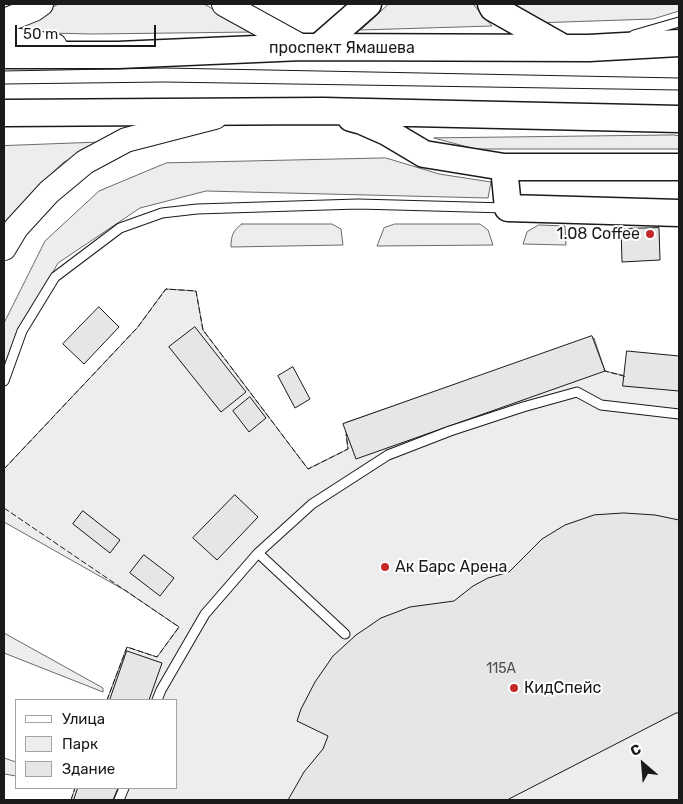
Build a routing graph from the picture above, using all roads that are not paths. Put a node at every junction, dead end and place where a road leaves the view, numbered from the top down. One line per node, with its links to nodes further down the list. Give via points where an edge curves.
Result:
1 (42, 4): 5 (main road)
2 (224, 4): 9 (main road)
3 (491, 4): 10 (main road, via 493,8)
4 (359, 8): 9 (main road)
5 (4, 21)
6 (679, 22): 10 (lane)
7 (4, 39): 12 (main road)
8 (679, 43): 10 (main road, проспект Ямашева)
9 (311, 47): 10 (main road, проспект Ямашева); 12 (main road, проспект Ямашева)
10 (577, 48)
11 (4, 55): 12 (main road, проспект Ямашева)
12 (118, 55)
13 (323, 111): 14 (main road); 17 (main road); 19 (main road, via 362,121 424,154)
14 (235, 112): 16 (main road); 23 (main road, via 126,140 85,162 49,192 16,228)
15 (4, 113): 16 (main road)
16 (66, 114): 18 (main road)
17 (679, 119)
18 (4, 125)
19 (504, 167): 20 (main road); 21 (main road)
20 (679, 167)
21 (508, 208): 22 (main road); 24 (lane, via 358,204 162,213 120,228 55,276 22,331)
22 (679, 213)
23 (4, 248)
24 (4, 381)
25 (679, 414): 26 (lane, via 601,405 577,392 450,432 388,455 312,504)
26 (258, 553): 27 (lane); 28 (lane, via 206,614)
27 (345, 634)
28 (157, 699)

